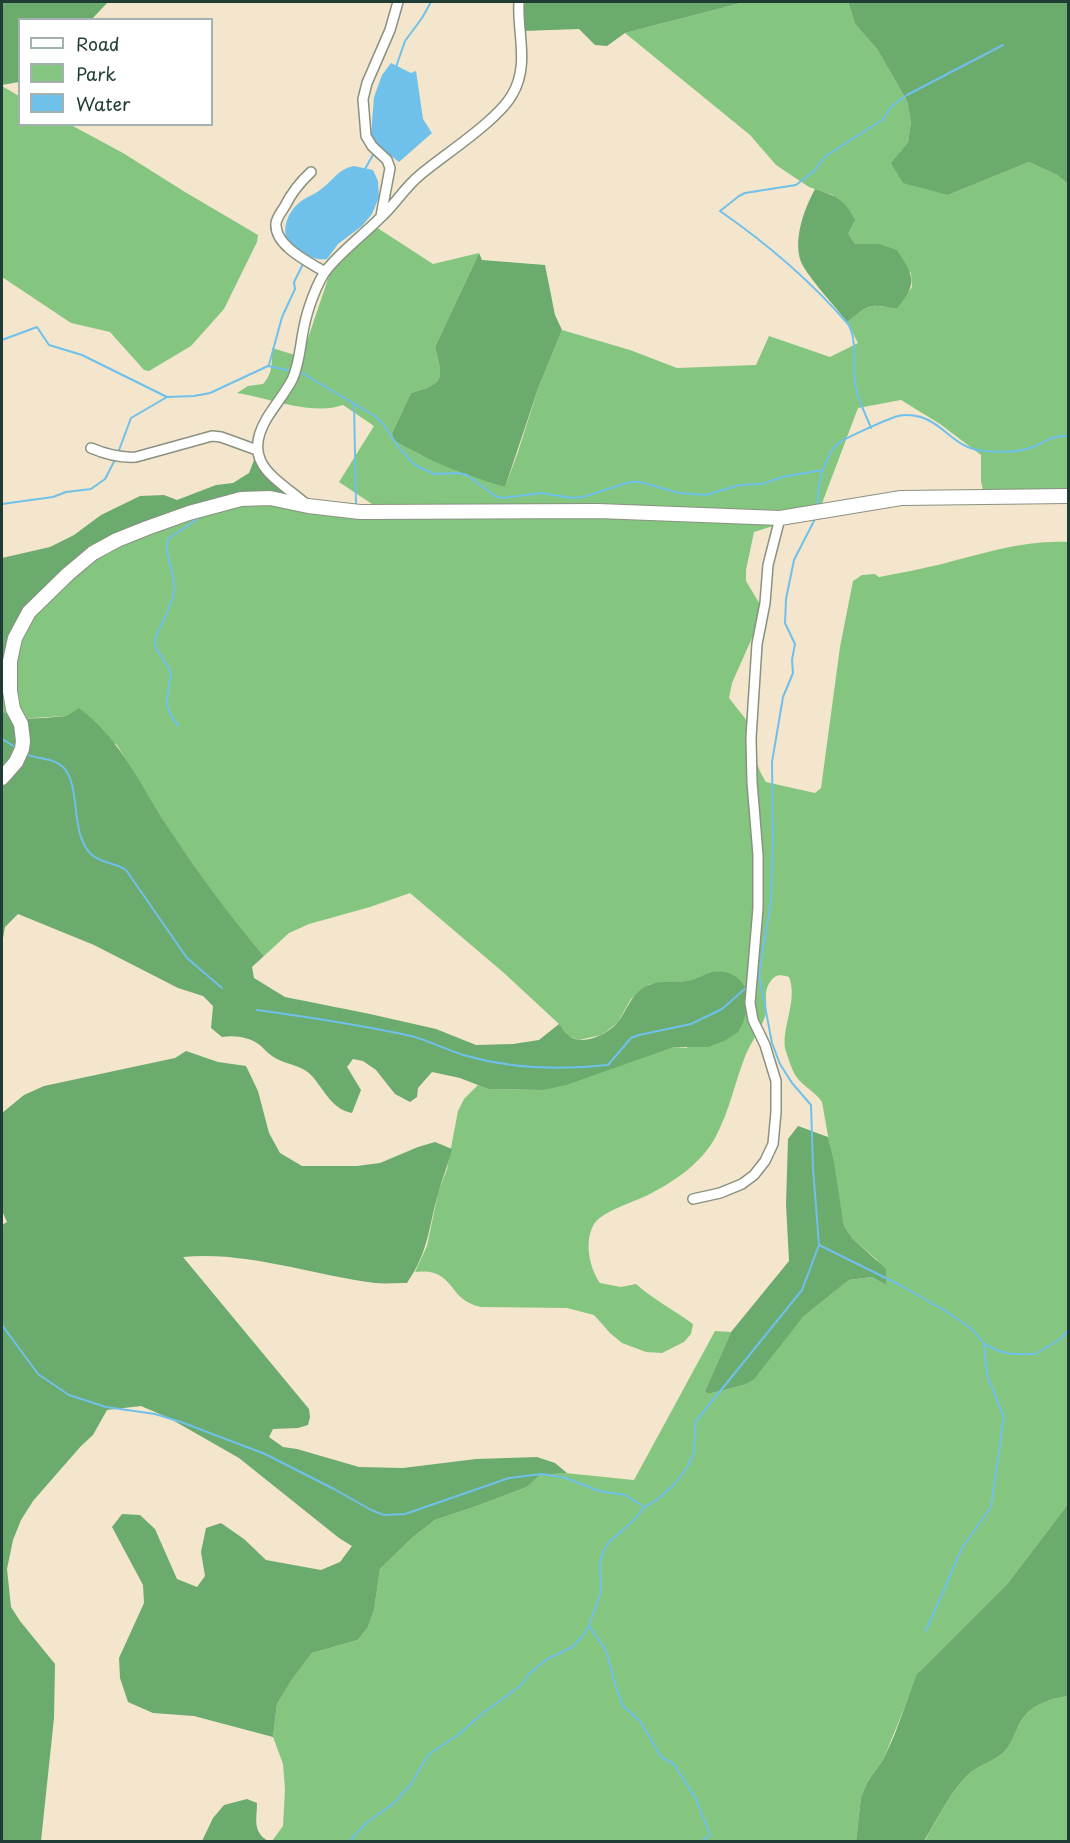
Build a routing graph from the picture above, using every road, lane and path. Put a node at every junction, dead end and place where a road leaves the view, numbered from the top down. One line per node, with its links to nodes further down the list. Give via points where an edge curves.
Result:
1 (398, 2): 4 (street, via 363,99 366,136 390,168)
2 (519, 2): 4 (street, via 522,66 511,97 406,187)
3 (311, 172): 5 (street, via 293,191 278,219 277,234 286,245)
4 (380, 218): 5 (street)
5 (325, 272): 7 (street, via 308,313 297,366 266,420)
6 (91, 448): 7 (street, via 125,458 136,457 221,436)
7 (257, 450): 9 (street, via 265,469)
8 (1068, 496): 10 (main road, via 901,498)
9 (308, 506): 10 (main road, via 369,512 598,511); 11 (main road, via 262,497 189,513 102,547 68,574 29,612 15,638 10,691 23,741 16,762)
10 (780, 518): 12 (street, via 768,565 757,644 751,738 758,908 750,1003 776,1081 775,1125 769,1152 754,1175 720,1193)
11 (2, 778)
12 (693, 1199)

